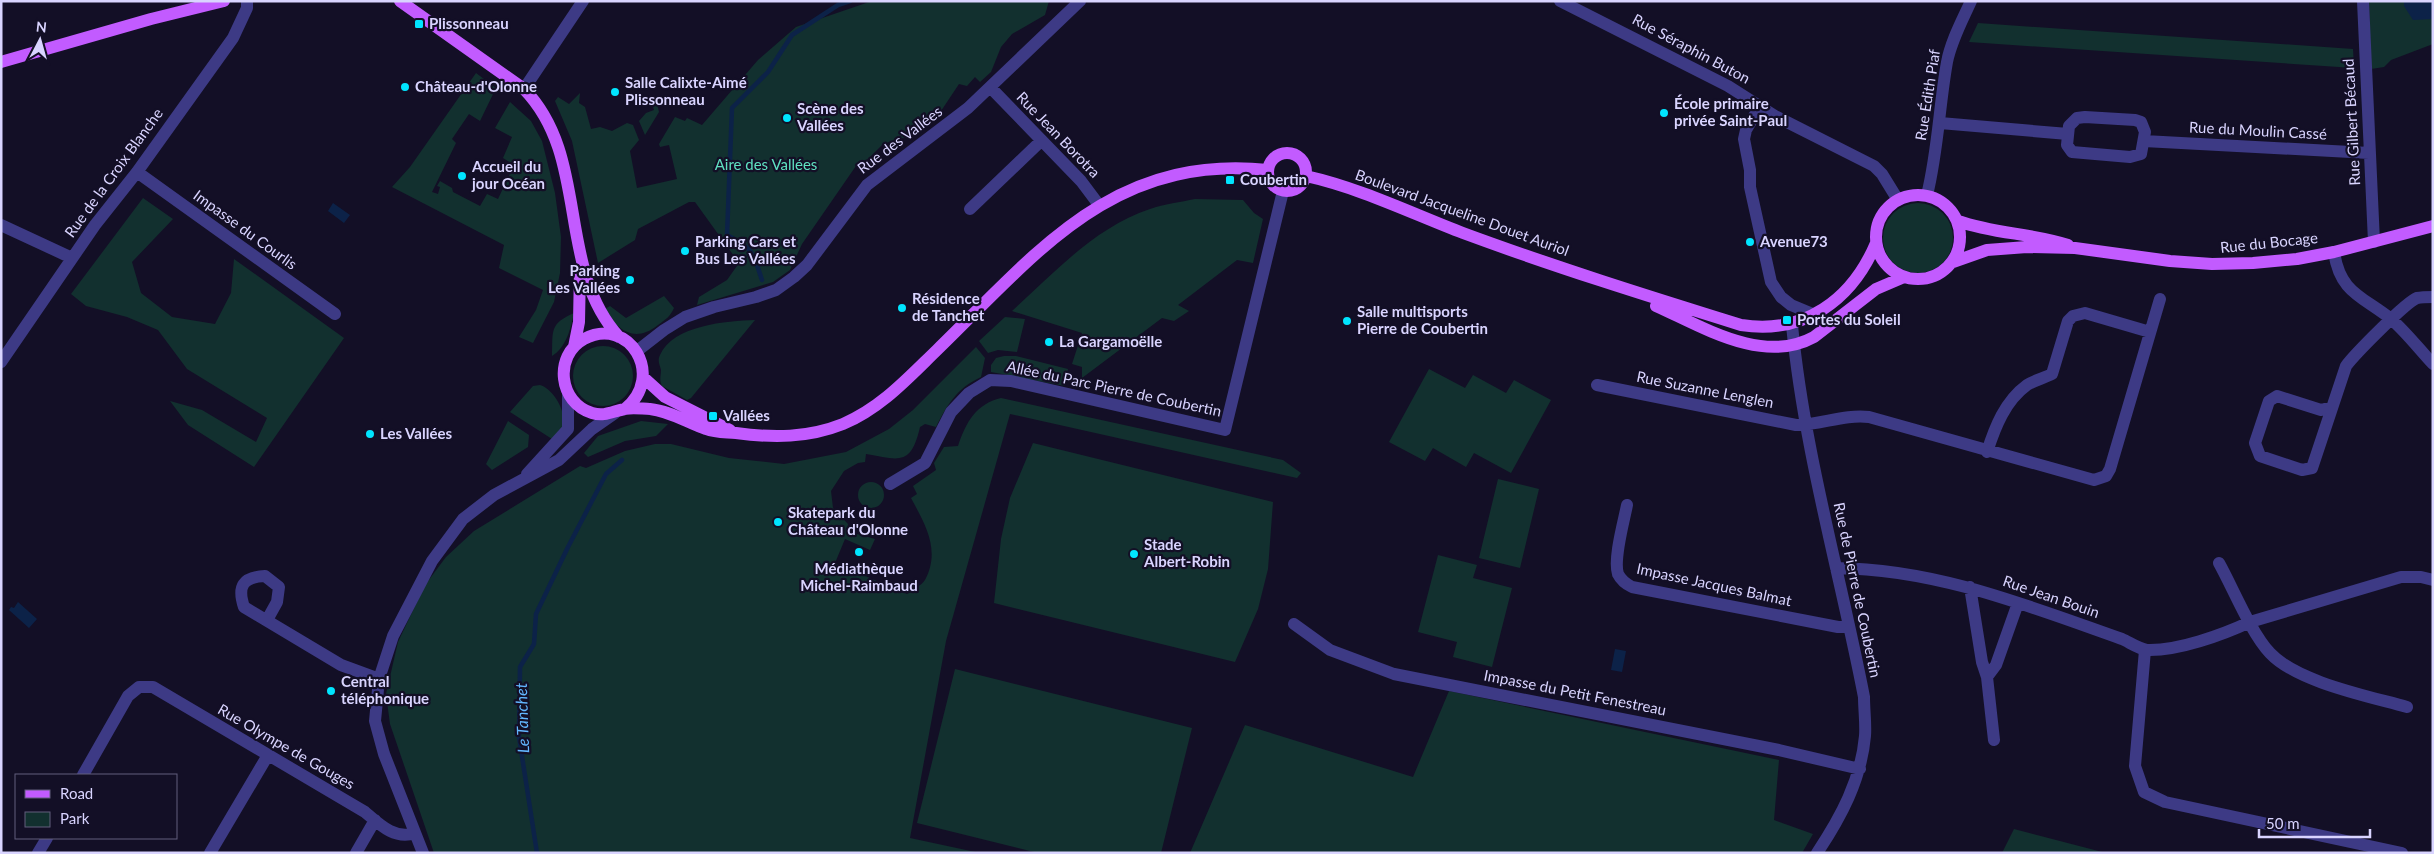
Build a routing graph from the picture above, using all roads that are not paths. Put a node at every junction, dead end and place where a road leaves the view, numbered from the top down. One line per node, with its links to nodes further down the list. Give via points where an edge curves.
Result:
1 (224, 1): 9 (main road)
2 (247, 1): 19 (street, Rue de la Croix Blanche, via 233,38)
3 (400, 1): 11 (main road)
4 (583, 1): 11 (street)
5 (1080, 1): 10 (street, Rue des Vallées)
6 (1560, 1): 12 (street, Rue Séraphin Buton, via 1728,86)
7 (1971, 1): 13 (street, Rue Édith Piaf, via 1948,61)
8 (2363, 1): 17 (street, Rue Gilbert Bécaud)
9 (1, 62)
10 (991, 88): 15 (street, Rue Jean Borotra); 48 (street, Rue des Vallées, via 867,185 807,265 794,277 776,290 685,318)
11 (524, 89): 33 (main road, via 541,108 558,144)
12 (1760, 106): 23 (street, Rue Séraphin Buton, via 1874,166); 41 (street, via 1746,130 1744,148 1771,282 1791,305)
13 (1940, 123): 14 (street); 22 (street, Rue Édith Piaf)
14 (2068, 134): 16 (street, via 2068,148 2077,154 2134,157 2141,154); 16 (street, via 2068,126 2078,118 2135,120 2144,126)
15 (1041, 141): 24 (street, Rue Jean Borotra, via 1081,181); 25 (street)
16 (2144, 141): 17 (street, Rue du Moulin Cassé)
17 (2369, 153): 29 (street, Rue Gilbert Bécaud)
18 (1268, 170): 20 (main road, via 1278,155 1291,154 1301,159); 21 (main road, via 1273,186); 24 (main road, via 1226,168 1174,175 1137,187)
19 (137, 172): 34 (street, Rue de la Croix Blanche); 40 (street, Impasse du Courlis)
20 (1306, 176): 21 (main road, via 1295,190); 37 (main road, Boulevard Jacqueline Douet Auriol, via 1346,187)
21 (1282, 191): 60 (street, Allée du Parc Pierre de Coubertin, via 1226,430 1011,381 990,380 959,401 925,463)
22 (1927, 195): 23 (main road); 26 (main road, via 1946,205)
23 (1898, 200): 30 (main road, via 1880,218)
24 (1099, 205): 57 (main road, via 1052,239 906,380 861,415 825,430 797,436 776,438)
25 (970, 209)
26 (1958, 221): 31 (main road, Rue du Bocage, via 1998,233 2048,238); 35 (main road, via 1961,242)
27 (1, 225): 34 (street)
28 (2433, 226): 29 (main road, Rue du Bocage)
29 (2374, 242): 32 (main road, Rue du Bocage)
30 (1876, 243): 36 (main road, via 1886,264); 41 (main road, Boulevard Jacqueline Douet Auriol, via 1857,278)
31 (2075, 248): 32 (main road, Rue du Bocage, via 2212,264 2297,259); 35 (main road, Rue du Bocage, via 1987,250)
32 (2334, 252): 42 (street, via 2339,276 2345,285)
33 (580, 254): 45 (main road, via 595,304); 47 (main road, via 579,322)
34 (72, 258): 49 (street, Rue de la Croix Blanche)
35 (1953, 262): 36 (main road, via 1932,277)
36 (1904, 277): 46 (main road, Boulevard Jacqueline Douet Auriol, via 1876,288 1829,327)
37 (1606, 283): 43 (main road, Boulevard Jacqueline Douet Auriol, via 1741,325 1764,328); 46 (main road, Boulevard Jacqueline Douet Auriol, via 1738,340 1772,348)
38 (2433, 297): 42 (street, via 2416,298)
39 (2160, 299): 44 (street)
40 (335, 314)
41 (1815, 315): 43 (main road, Boulevard Jacqueline Douet Auriol)
42 (2391, 320): 50 (street); 54 (street, via 2346,366)
43 (1792, 325): 46 (street, Rue de Pierre de Coubertin)
44 (2150, 332): 58 (street, via 2085,313 2073,316 2068,321 2052,374 2026,386 2013,399 1997,424); 58 (street, via 2106,476 2086,479)
45 (619, 337): 47 (main road, via 595,335); 48 (main road)
46 (1794, 345): 56 (street, Rue de Pierre de Coubertin)
47 (574, 347): 53 (main road, via 563,371)
48 (637, 351): 51 (main road, via 644,368)
49 (1, 362)
50 (2433, 364)
51 (644, 378): 55 (main road, via 638,395); 57 (main road, via 665,397)
52 (1598, 385): 56 (street, Rue Suzanne Lenglen)
53 (568, 394): 55 (main road, via 583,410 599,414); 59 (street, via 568,429)
54 (2332, 407): 54 (street, via 2312,468 2302,470 2260,456 2256,443 2269,401 2277,396 2321,410)
55 (620, 411): 57 (main road, via 661,411 710,431); 59 (street, via 592,428 559,460)
56 (1806, 425): 58 (street, via 1856,416 1870,417); 63 (street, Rue de Pierre de Coubertin)
57 (734, 433)
58 (1987, 452)
59 (523, 477): 73 (street, via 472,510 446,540 399,621)
60 (890, 484)
61 (1627, 505): 70 (street, Impasse Jacques Balmat, via 1617,564 1618,574 1632,587)
62 (2219, 563): 68 (street)
63 (1836, 568): 65 (street, Rue Jean Bouin, via 1907,574); 70 (street, Rue de Pierre de Coubertin)
64 (2433, 580): 68 (street, via 2401,577)
65 (1970, 587): 66 (street, Rue Jean Bouin); 72 (street, via 1982,662)
66 (2018, 602): 71 (street, Rue Jean Bouin); 72 (street, via 1996,665)
67 (267, 620): 73 (street, via 341,665)
68 (2250, 622): 71 (street, via 2175,647); 74 (street, via 2270,653 2304,676)
69 (1294, 624): 77 (street, Impasse du Petit Fenestreau, via 1330,650 1394,674 1779,750)
70 (1848, 627): 77 (street, Rue de Pierre de Coubertin, via 1864,698 1865,735)
71 (2145, 650): 87 (street, via 2134,766 2144,792 2165,802)
72 (1988, 677): 75 (street)
73 (379, 679): 80 (street, via 376,731)
74 (2407, 707)
75 (1994, 740)
76 (268, 754): 78 (street, Rue Olympe de Gouges, via 153,688 138,688 128,696); 79 (street, Rue Olympe de Gouges); 83 (street)
77 (1860, 770): 86 (street, Rue de Pierre de Coubertin, via 1850,795)
78 (84, 774)
79 (375, 820): 80 (street, Rue Olympe de Gouges, via 400,836); 84 (street)
80 (415, 834): 85 (street)
81 (46, 839): 82 (street)
82 (38, 853)
83 (210, 853)
84 (356, 853)
85 (423, 853)
86 (1817, 853)
87 (2402, 853)

